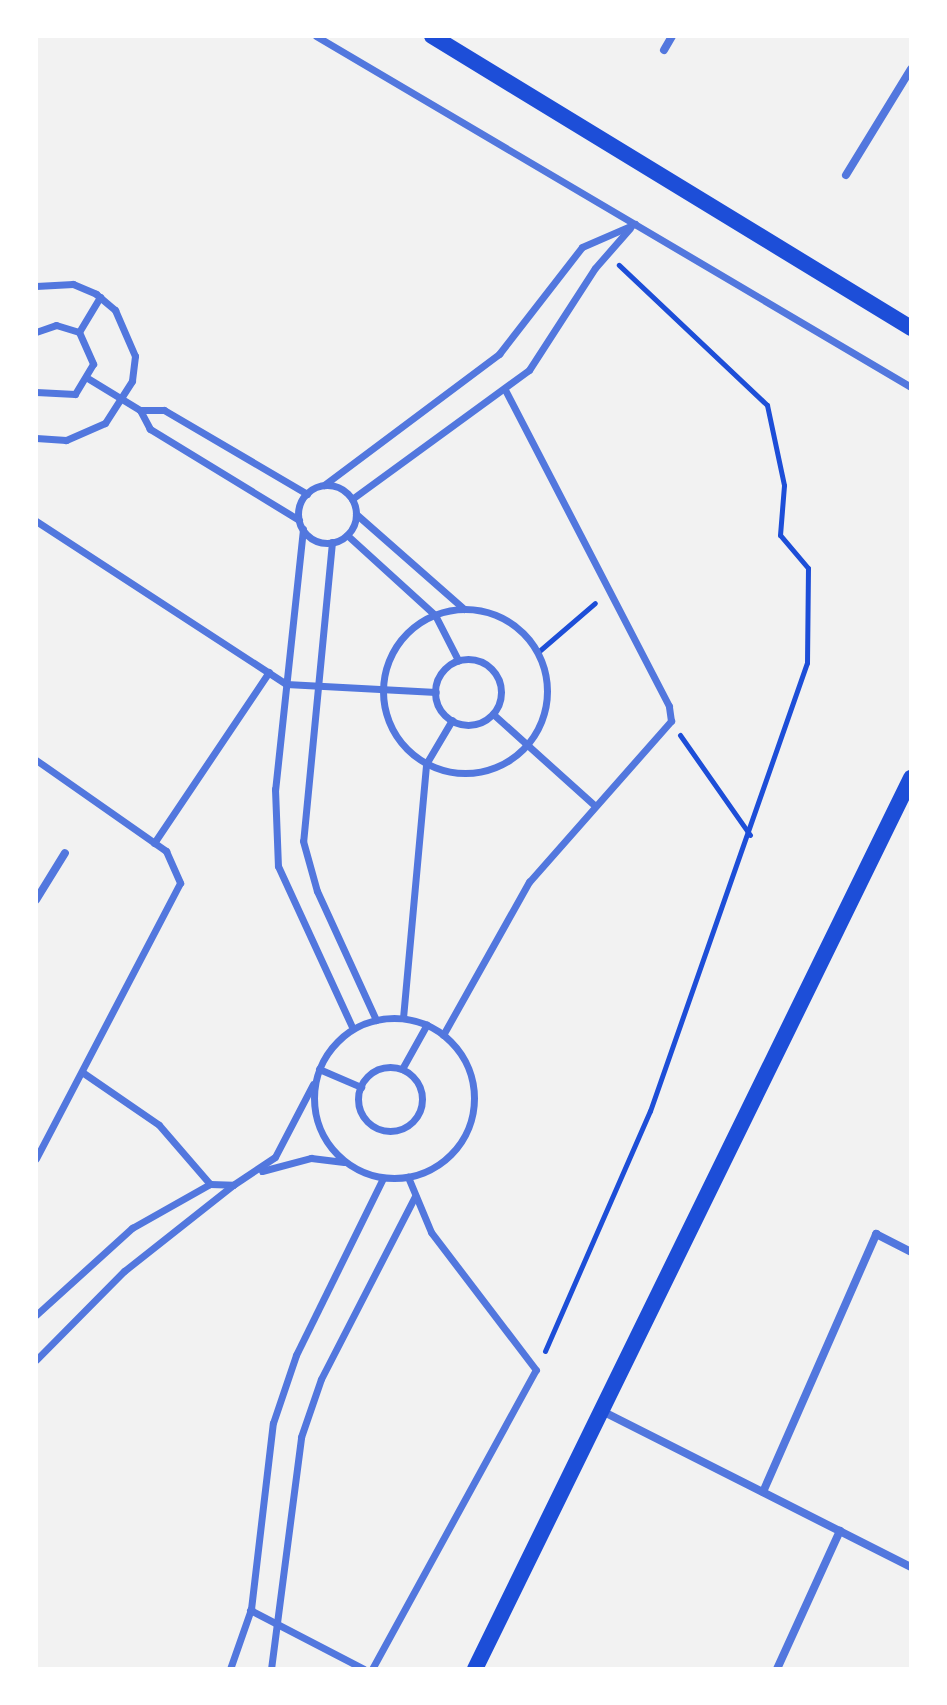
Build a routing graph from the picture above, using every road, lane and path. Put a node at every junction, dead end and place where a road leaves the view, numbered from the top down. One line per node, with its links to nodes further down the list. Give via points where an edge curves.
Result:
1 (316, 36): 7 (street)
2 (432, 36): 11 (main road)
3 (672, 36): 4 (street)
4 (664, 50)
5 (911, 69): 6 (street)
6 (846, 175)
7 (635, 224): 8 (street); 15 (street); 21 (street, via 582,247 499,354)
8 (606, 252): 16 (street, via 539,357); 48 (path, via 767,405 784,485 780,535 808,568 807,663)
9 (36, 286): 10 (street, via 73,284)
10 (100, 297): 13 (street); 18 (street, via 129,331 135,356)
11 (911, 328)
12 (36, 332): 13 (street, via 56,325)
13 (79, 332): 14 (street, via 92,352)
14 (89, 379): 17 (street, via 63,398); 18 (street)
15 (911, 387)
16 (506, 391): 23 (street); 30 (street)
17 (37, 396)
18 (124, 400): 19 (street); 20 (street, via 87,434)
19 (140, 410): 22 (street, via 164,410); 25 (street, via 150,429)
20 (36, 438)
21 (324, 485): 22 (street); 23 (street)
22 (307, 494): 25 (street)
23 (352, 499): 24 (street)
24 (356, 514): 28 (street); 31 (street)
25 (299, 520): 27 (street)
26 (36, 521): 35 (street)
27 (303, 529): 29 (street); 36 (street)
28 (347, 535): 29 (street); 32 (street)
29 (332, 542): 37 (street)
30 (609, 590): 33 (path); 42 (street)
31 (464, 609): 32 (street); 33 (street, via 505,618)
32 (435, 615): 34 (street); 38 (street, via 397,644)
33 (538, 652): 43 (street, via 548,699)
34 (458, 660): 39 (street, via 441,672); 40 (street, via 479,660 496,673 501,693)
35 (269, 672): 36 (street); 49 (street)
36 (286, 684): 37 (street); 55 (street, via 275,789 278,866)
37 (315, 689): 38 (street); 53 (street, via 303,841 317,891)
38 (383, 690): 39 (street); 45 (street, via 392,730)
39 (436, 692): 41 (street)
40 (493, 714): 41 (street, via 475,724); 43 (street)
41 (452, 720): 45 (street)
42 (671, 721): 47 (street); 48 (path)
43 (527, 745): 45 (street, via 479,773); 47 (street)
44 (36, 760): 49 (street)
45 (426, 764): 52 (street)
46 (911, 778): 73 (main road)
47 (595, 806): 56 (street, via 519,897)
48 (751, 835): 72 (path, via 650,1111)
49 (154, 843): 59 (street, via 174,860 177,894)
50 (65, 853): 51 (street)
51 (36, 900)
52 (403, 1018): 53 (street); 54 (street)
53 (376, 1020): 55 (street)
54 (427, 1024): 56 (street); 58 (street)
55 (353, 1029): 57 (street)
56 (443, 1035): 64 (street, via 464,1058 474,1108 452,1153)
57 (321, 1066): 60 (street); 62 (street, via 315,1114 324,1137); 63 (street, via 285,1145)
58 (402, 1069): 60 (street, via 374,1071); 60 (street, via 422,1094 418,1114 402,1128 382,1129 364,1117)
59 (82, 1072): 61 (street); 66 (street, via 159,1125)
60 (361, 1087)
61 (36, 1159)
62 (348, 1163): 63 (street, via 311,1158); 65 (street)
63 (256, 1173): 67 (street)
64 (408, 1177): 65 (street); 68 (street)
65 (383, 1178): 77 (street, via 296,1355 273,1423)
66 (210, 1184): 67 (street); 70 (street, via 132,1228)
67 (233, 1185): 71 (street, via 124,1271)
68 (415, 1196): 72 (street, via 431,1232); 78 (street, via 321,1379 301,1437)
69 (911, 1252): 74 (street, via 876,1234)
70 (36, 1315)
71 (36, 1360)
72 (536, 1370): 82 (street)
73 (602, 1411): 74 (street); 83 (main road)
74 (763, 1492): 75 (street)
75 (840, 1531): 76 (street); 84 (street)
76 (911, 1567)
77 (250, 1610): 78 (street); 79 (street)
78 (281, 1626): 80 (street); 81 (street)
79 (230, 1669)
80 (271, 1669)
81 (364, 1669)
82 (372, 1669)
83 (475, 1669)
84 (777, 1669)

